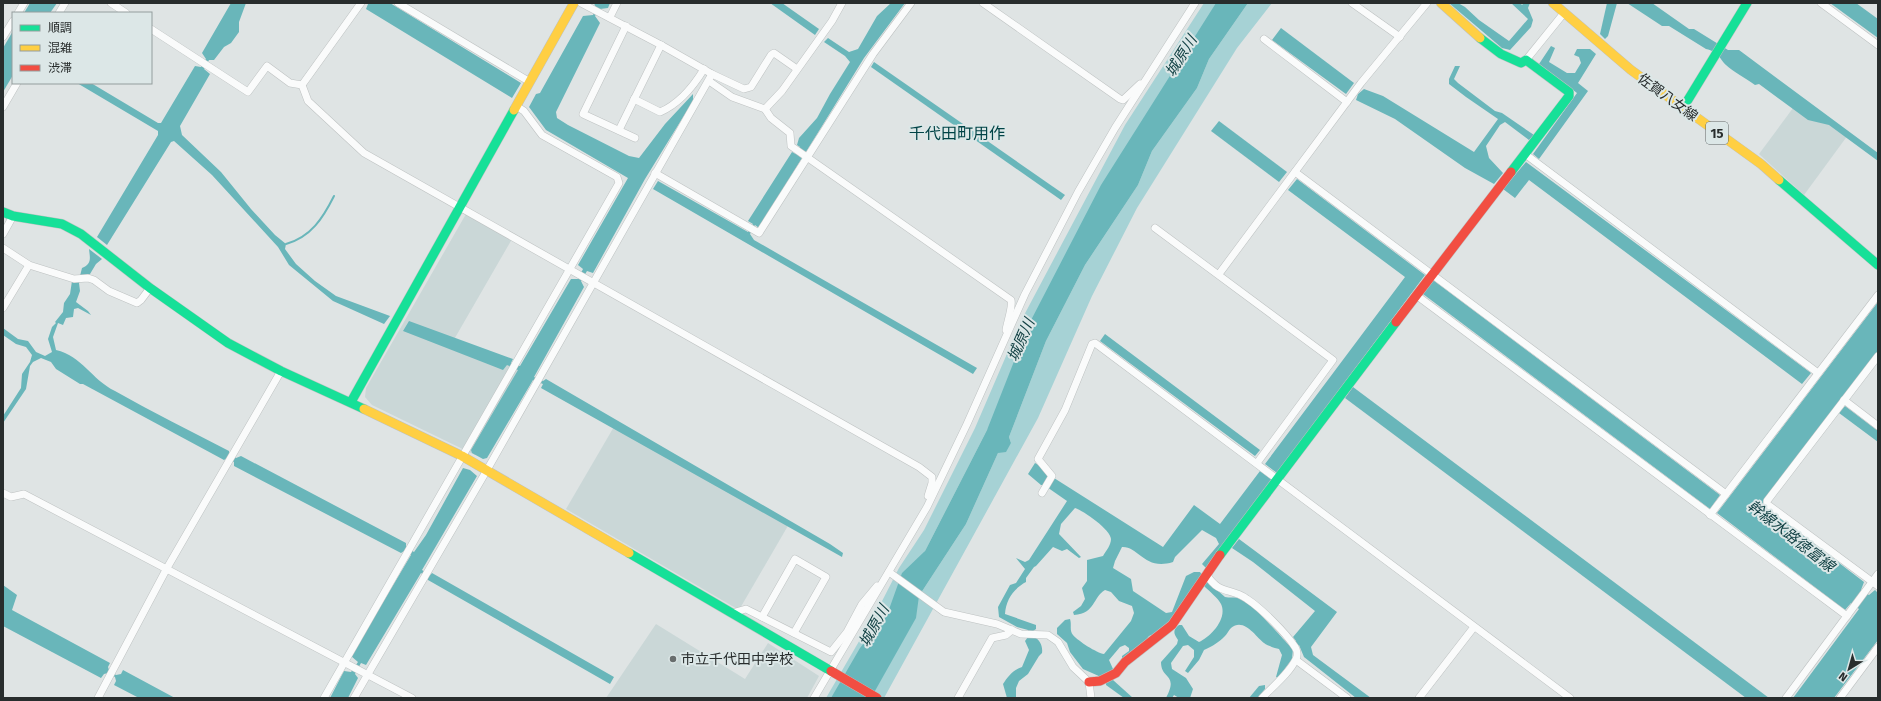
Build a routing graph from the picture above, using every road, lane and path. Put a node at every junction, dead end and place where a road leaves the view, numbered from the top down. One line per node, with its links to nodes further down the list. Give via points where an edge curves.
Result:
1 (24, 3): 19 (street)
2 (65, 3): 20 (street)
3 (111, 3): 21 (street)
4 (361, 3): 40 (street)
5 (398, 3): 37 (street)
6 (574, 3): 37 (street)
7 (581, 3): 23 (street)
8 (617, 3): 23 (street)
9 (842, 3): 34 (street)
10 (911, 3): 50 (street, via 873,54)
11 (983, 3): 38 (street, via 1120,99 1124,100)
12 (1195, 3): 38 (street)
13 (1352, 3): 27 (street)
14 (1427, 3): 27 (street)
15 (1441, 3): 32 (street, via 1508,58 1521,63)
16 (1553, 3): 22 (street, 佐賀八女線 / 15)
17 (1747, 3): 45 (street)
18 (1821, 3): 31 (street)
19 (19, 12)
20 (60, 12)
21 (124, 12)
22 (1564, 13): 32 (street); 45 (street, 佐賀八女線 / 15, via 1631,70)
23 (610, 17): 25 (street)
24 (12, 23): 28 (street)
25 (626, 26): 30 (street); 47 (street, via 583,114)
26 (152, 30): 40 (street, via 248,92 267,66 290,83)
27 (1400, 37): 42 (street)
28 (3, 38)
29 (1264, 40): 42 (street)
30 (661, 45): 33 (street); 41 (street)
31 (1878, 45)
32 (1526, 60): 49 (street, via 1569,92 1570,96)
33 (704, 69): 35 (street); 41 (street, via 694,86 668,109 660,112)
34 (797, 69): 35 (street, via 774,53 748,89); 46 (street, via 782,92)
35 (712, 74): 36 (street)
36 (709, 81): 46 (street, via 732,97); 52 (street)
37 (530, 82): 43 (street)
38 (1144, 82): 69 (street, via 1078,192)
39 (16, 84): 44 (street)
40 (302, 85): 53 (street, via 308,101 364,153)
41 (634, 99): 47 (street)
42 (1347, 102): 51 (street)
43 (516, 106): 53 (street); 61 (street, via 524,110 542,135 617,177 619,183)
44 (3, 107)
45 (1683, 108): 60 (street, 佐賀八女線 / 15, via 1761,164)
46 (765, 109): 50 (street, via 771,118 790,133 791,146)
47 (619, 130): 48 (street)
48 (635, 138)
49 (1525, 154): 63 (street); 72 (street)
50 (808, 158): 52 (street, via 759,233); 69 (street, via 1011,300)
51 (1295, 172): 62 (street); 63 (street)
52 (655, 173): 64 (street)
53 (460, 207): 61 (street); 74 (street)
54 (3, 212): 55 (street)
55 (13, 216): 57 (street); 65 (street, via 62,224 81,234)
56 (1155, 228): 62 (street)
57 (3, 234)
58 (3, 248): 59 (street)
59 (29, 265): 65 (street, via 78,280 94,280 109,291 137,303); 68 (street)
60 (1878, 265)
61 (569, 268): 64 (street); 76 (street)
62 (1219, 274): 77 (street, via 1333,360)
63 (1427, 281): 66 (street); 82 (street)
64 (593, 282): 78 (street); 83 (street, via 919,467 932,477)
65 (150, 288): 71 (street, via 228,343)
66 (1416, 295): 79 (street); 84 (street)
67 (1878, 295): 72 (street)
68 (3, 308)
69 (1005, 337): 83 (street)
70 (1878, 356): 73 (street)
71 (281, 371): 74 (street); 85 (street)
72 (1818, 373): 82 (street)
73 (1844, 400): 75 (street); 90 (street, via 1767,501)
74 (351, 402): 76 (street)
75 (1878, 426)
76 (462, 456): 78 (street); 99 (street)
77 (1257, 463): 79 (street); 81 (street, via 1095,343 1092,344 1064,410 1038,459 1052,476)
78 (487, 470): 91 (street); 101 (street)
79 (1278, 479): 87 (street); 94 (street)
80 (3, 493): 85 (street, via 12,497 24,494)
81 (1042, 493)
82 (1726, 494): 84 (street)
83 (927, 507): 86 (street)
84 (1710, 515): 92 (street)
85 (167, 568): 99 (street); 103 (street)
86 (889, 572): 89 (street); 95 (street, via 944,612)
87 (1206, 574): 98 (street, via 1221,590 1240,594 1272,621 1294,645 1298,655); 102 (street, via 1172,625 1116,673 1100,681)
88 (1878, 574): 90 (street)
89 (882, 582): 96 (street, via 862,604 847,632 831,652); 100 (street)
90 (1875, 584): 92 (street, via 1867,589)
91 (732, 613): 93 (street, via 746,609); 100 (street)
92 (1847, 616): 115 (street)
93 (762, 617): 96 (street); 96 (street, via 795,559 826,577)
94 (1474, 627): 113 (street); 114 (street)
95 (1012, 630): 102 (street, via 1021,634 1048,635 1058,642 1073,667); 109 (street, via 1006,635 992,638)
96 (794, 633)
97 (1878, 648): 116 (street)
98 (1296, 660): 111 (street); 112 (street)
99 (347, 664): 101 (street); 104 (street)
100 (830, 671): 107 (street); 108 (street)
101 (364, 673): 105 (street); 106 (street)
102 (1089, 682): 110 (street)
103 (98, 698)
104 (324, 698)
105 (354, 698)
106 (412, 698)
107 (814, 698)
108 (877, 698)
109 (958, 698)
110 (1092, 698)
111 (1262, 698)
112 (1348, 698)
113 (1419, 698)
114 (1570, 698)
115 (1786, 698)
116 (1840, 698)

